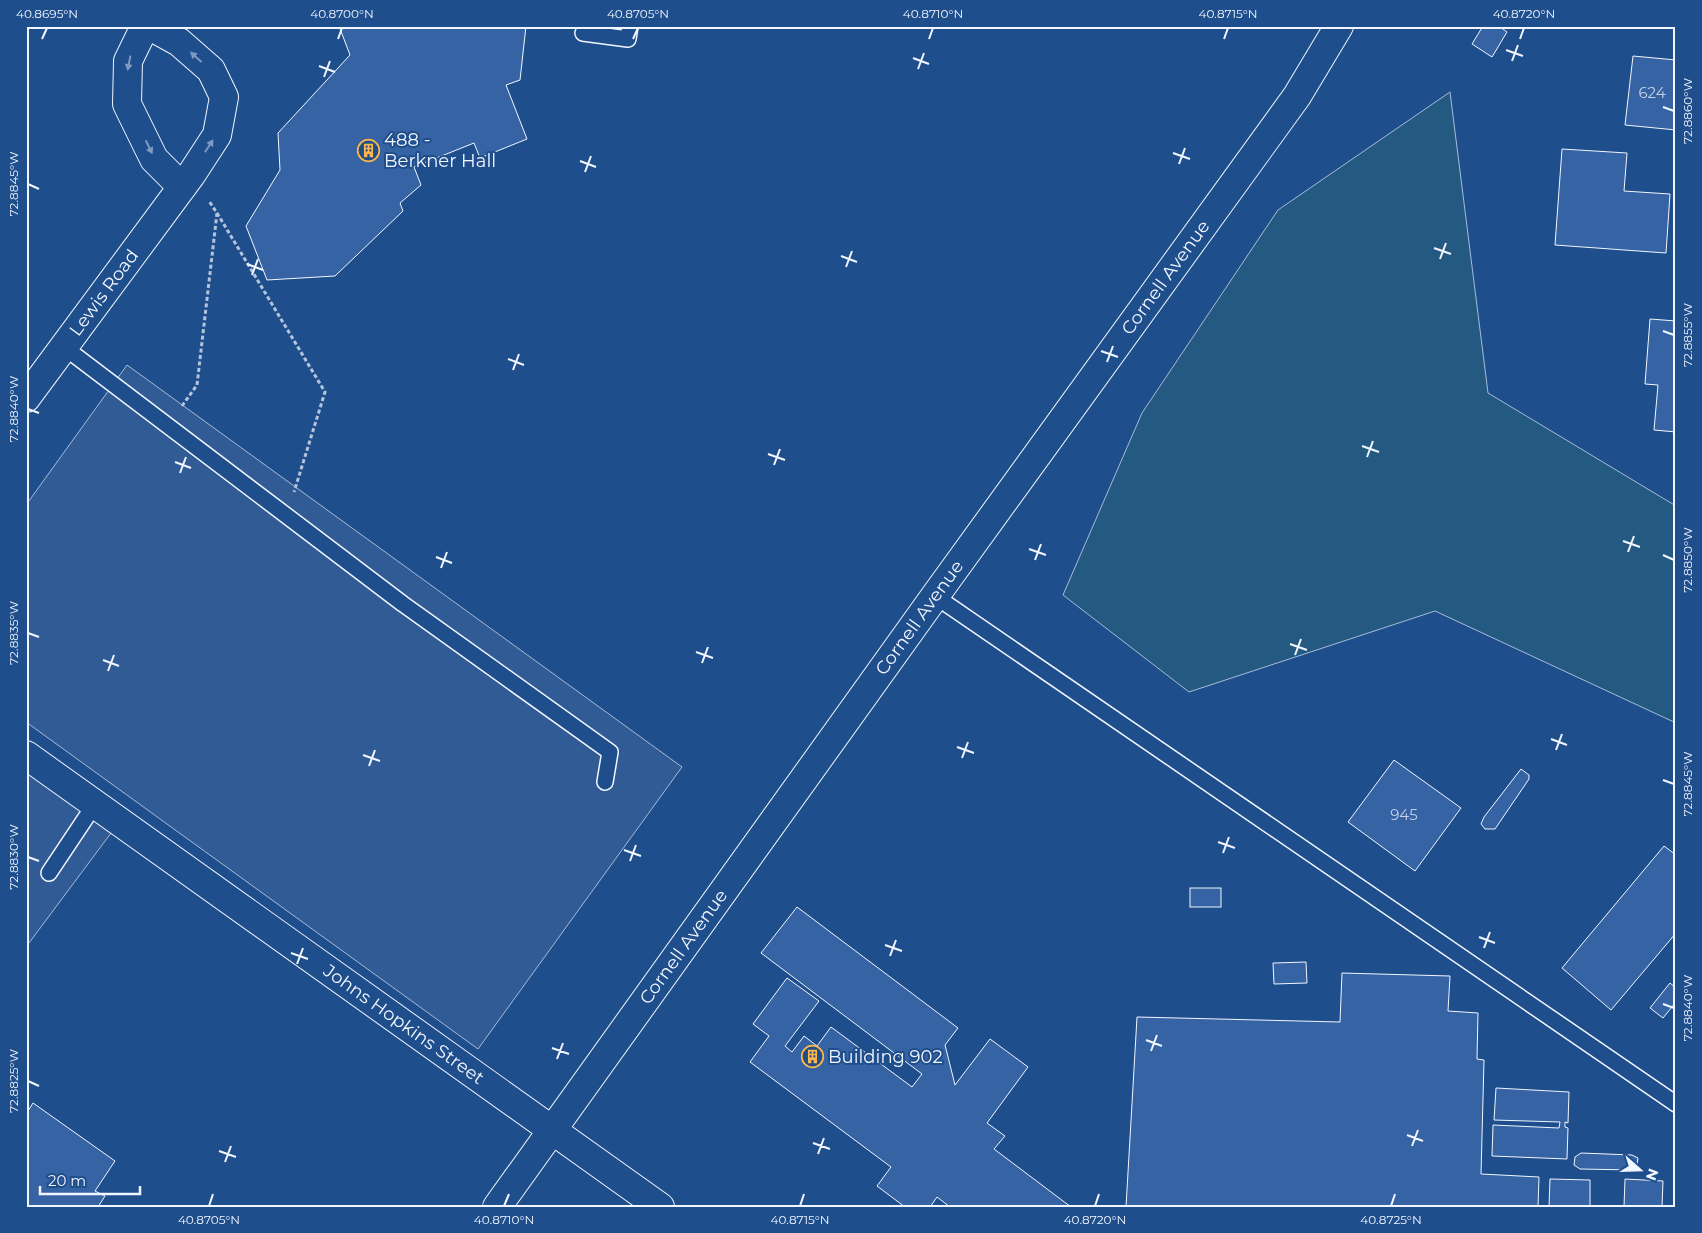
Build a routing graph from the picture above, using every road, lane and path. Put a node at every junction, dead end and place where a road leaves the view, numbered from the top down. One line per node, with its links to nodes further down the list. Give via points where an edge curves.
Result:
1 (145, 26): 6 (street, one-way to 6, via 128,61 127,104 154,159)
2 (150, 26): 6 (street, Lewis Road, one-way to 2, via 217,135 224,97 211,70 179,42)
3 (630, 26): 5 (lane, via 628,39)
4 (1339, 26): 12 (street, Cornell Avenue, via 1297,96)
5 (584, 33)
6 (186, 181): 7 (path); 8 (street, Lewis Road)
7 (217, 212): 10 (path, via 197,385); 11 (path, via 325,392)
8 (64, 347): 9 (street, Lewis Road); 10 (lane)
9 (26, 398)
10 (167, 427): 11 (lane)
11 (286, 516): 14 (lane, via 610,752)
12 (935, 596): 17 (lane); 18 (street, Cornell Avenue)
13 (26, 755): 15 (street, Johns Hopkins Street)
14 (605, 782)
15 (95, 804): 16 (lane); 18 (street, Johns Hopkins Street)
16 (49, 873)
17 (1676, 1104)
18 (552, 1131): 19 (street, Cornell Avenue); 20 (street, Johns Hopkins Street)
19 (498, 1207)
20 (660, 1207)

